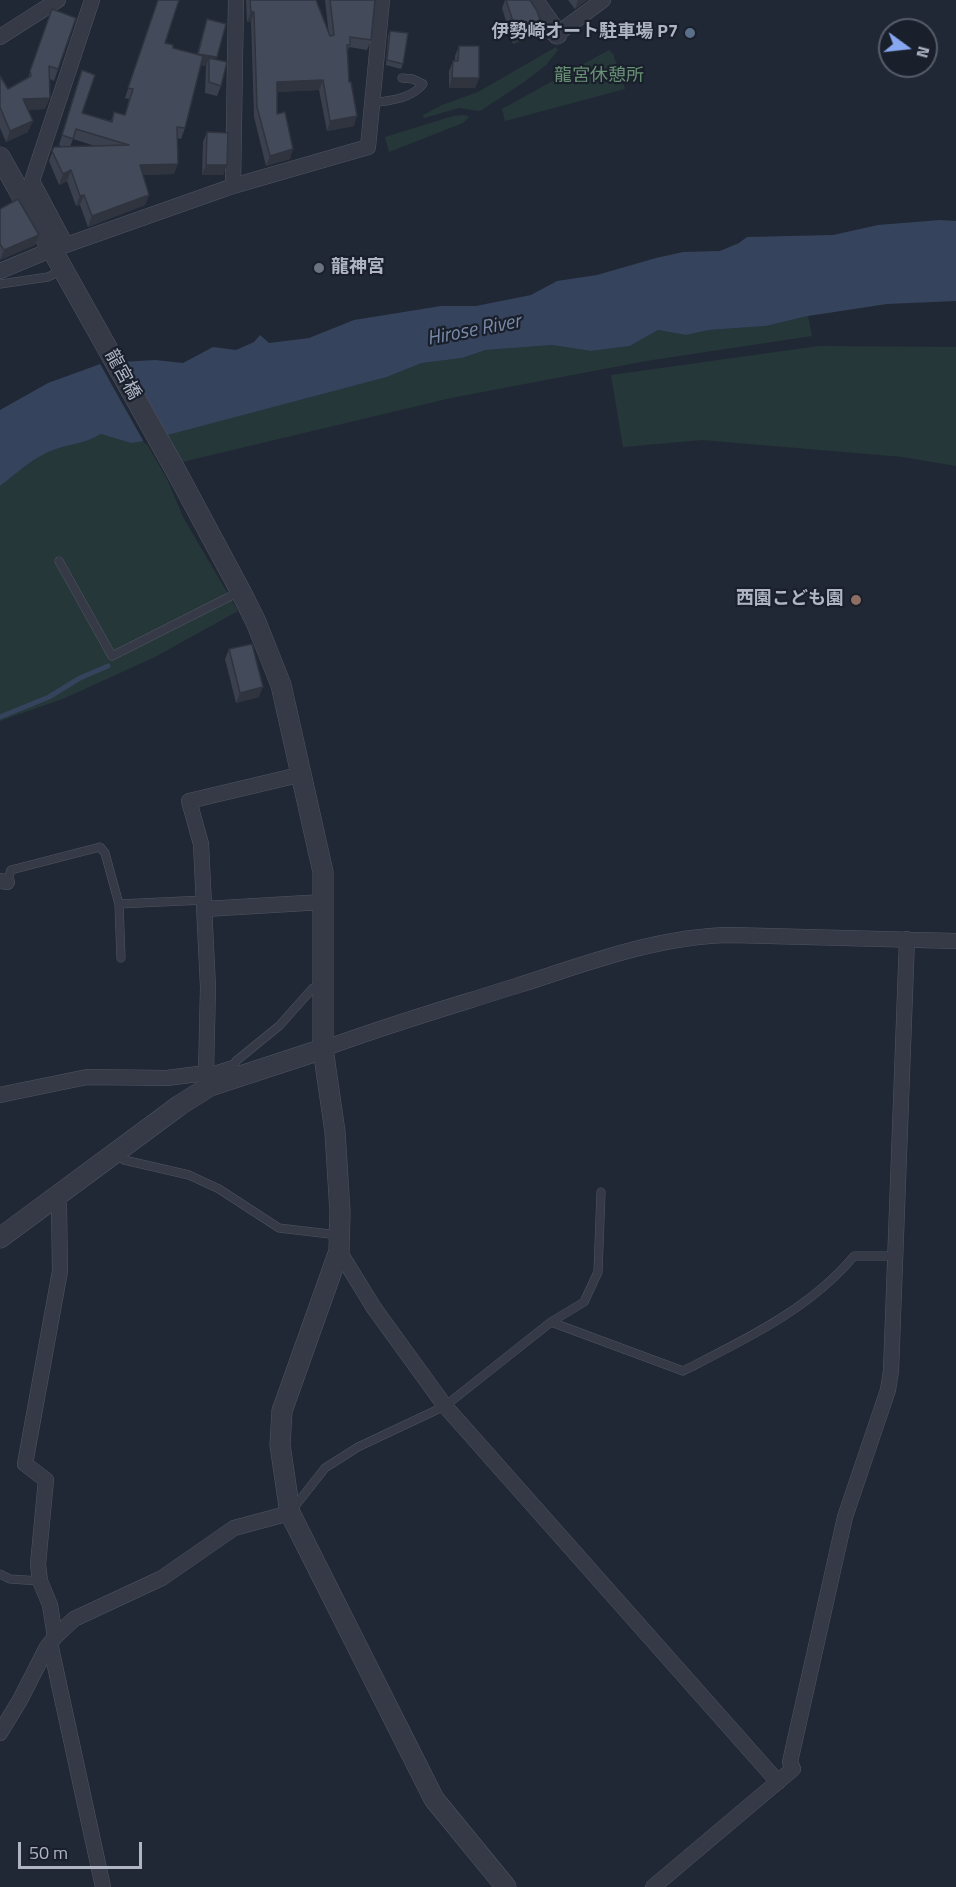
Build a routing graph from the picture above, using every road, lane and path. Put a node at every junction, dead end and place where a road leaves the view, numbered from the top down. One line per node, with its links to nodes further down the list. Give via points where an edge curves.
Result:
1 (58, 0): 8 (street)
2 (92, 0): 12 (street, via 32,181 66,245)
3 (236, 0): 12 (street)
4 (382, 0): 10 (street)
5 (533, 0): 7 (street)
6 (603, 0): 7 (street)
7 (557, 34)
8 (0, 37)
9 (402, 78): 10 (lane, via 423,84 398,99)
10 (372, 103): 12 (street, via 368,147)
11 (0, 157): 15 (street, 龍宮橋)
12 (233, 186)
13 (41, 254): 14 (street)
14 (0, 271)
15 (67, 275): 16 (lane); 18 (street, 龍宮橋)
16 (0, 284)
17 (59, 561): 18 (lane, via 112,656)
18 (241, 592): 19 (street, 龍宮橋, via 281,685)
19 (303, 774): 21 (street, 龍宮橋, via 323,872); 23 (street, via 189,801 201,844)
20 (3, 882): 22 (lane, via 11,870 100,847)
21 (323, 902): 23 (street); 27 (street, 龍宮橋)
22 (119, 904): 23 (lane); 26 (lane)
23 (204, 904): 29 (street, via 208,987)
24 (907, 939): 25 (street); 28 (street, via 705,935 677,939 606,957); 36 (street)
25 (956, 941)
26 (121, 958)
27 (323, 987): 28 (street, 龍宮橋); 29 (lane, via 313,988 279,1026)
28 (323, 1049): 29 (street); 35 (street, 龍宮橋, via 335,1132)
29 (220, 1076): 30 (street, via 87,1077); 31 (street)
30 (0, 1095)
31 (119, 1152): 33 (street); 35 (lane, via 124,1160 189,1174 279,1228)
32 (601, 1192): 37 (lane, via 598,1272 584,1302)
33 (55, 1196): 34 (street); 41 (street, via 59,1206 60,1271 25,1464 46,1480 38,1564)
34 (0, 1238)
35 (340, 1243): 38 (street, via 374,1308); 39 (street, via 282,1411 280,1445)
36 (895, 1256): 37 (lane, via 854,1256 838,1275 767,1327 683,1371); 44 (street, via 888,1390 845,1517 790,1762 792,1769)
37 (550, 1322): 38 (lane)
38 (445, 1406): 39 (lane, via 358,1447 325,1468); 44 (street)
39 (290, 1513): 42 (street, via 234,1528 162,1578 74,1620); 46 (street, via 434,1799)
40 (0, 1574): 41 (lane, via 10,1579)
41 (40, 1581): 42 (street, via 50,1605)
42 (52, 1640): 43 (street); 45 (street)
43 (0, 1733)
44 (778, 1782): 47 (street)
45 (103, 1887)
46 (506, 1887)
47 (653, 1887)

